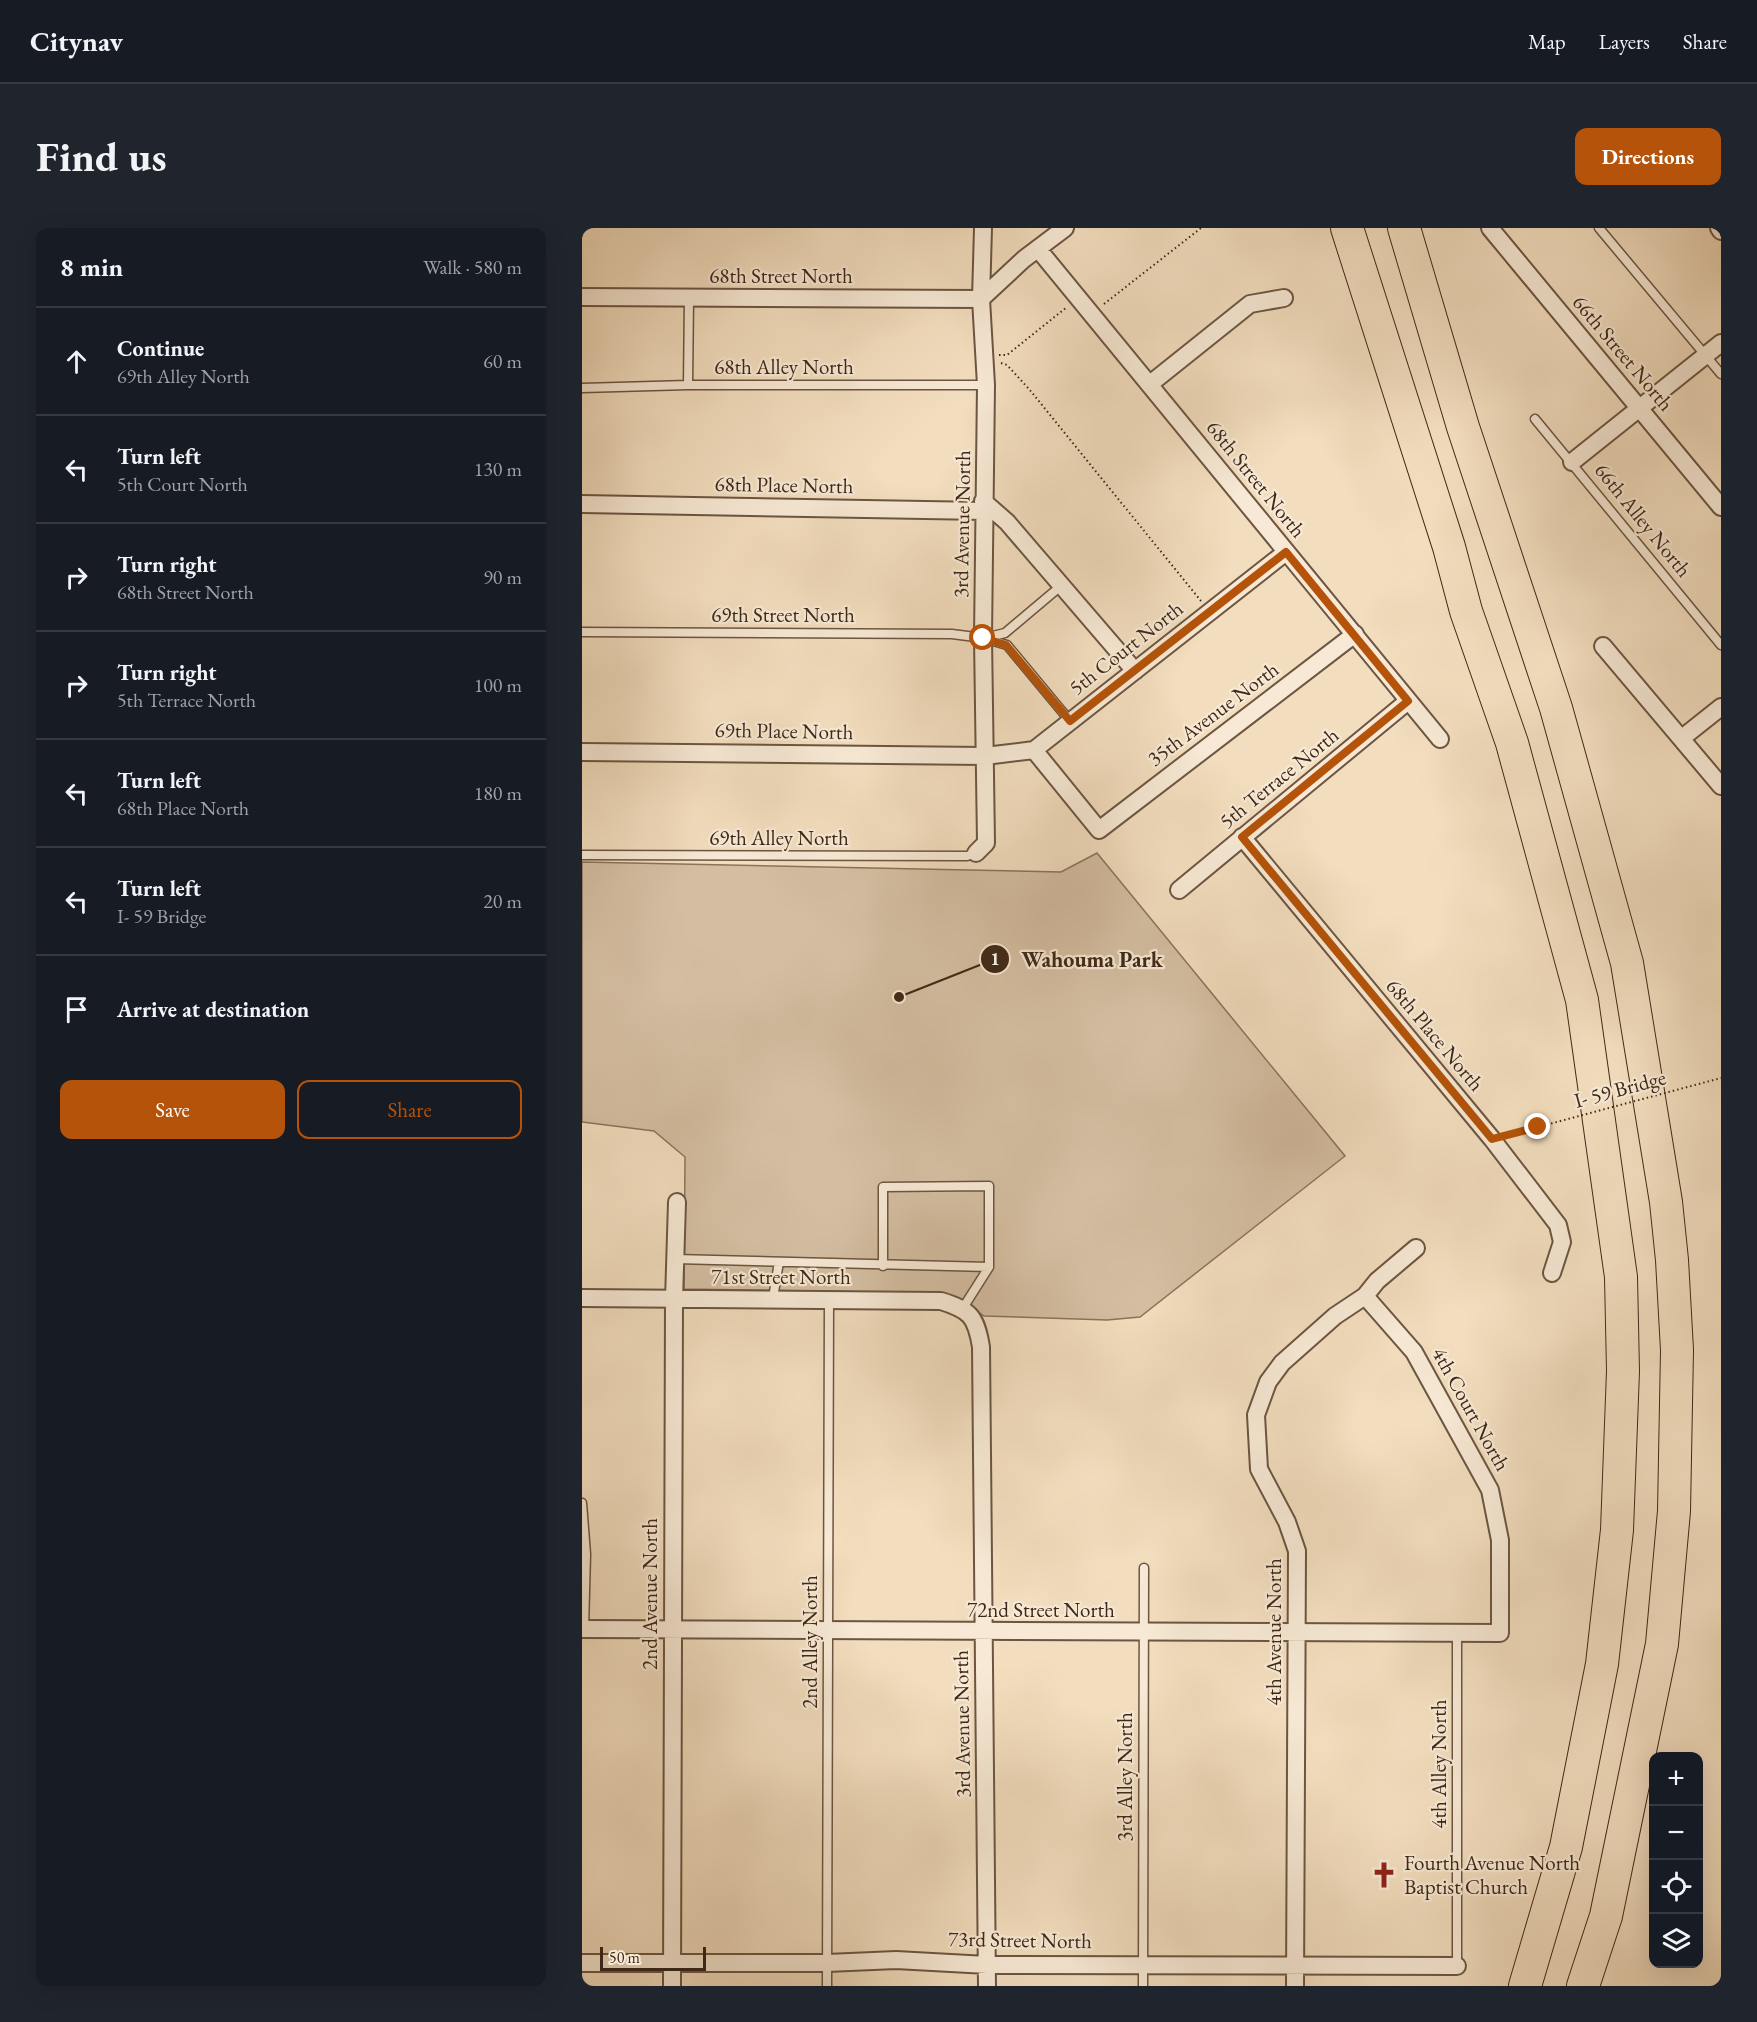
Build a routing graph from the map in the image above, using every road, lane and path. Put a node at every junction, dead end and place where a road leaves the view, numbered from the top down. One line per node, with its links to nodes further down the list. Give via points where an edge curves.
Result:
1 (983, 228): 13 (street, 3rd Avenue North)
2 (1065, 228): 8 (street)
3 (1201, 228): 14 (path)
4 (1347, 228): 88 (highway, via 1466,611 1512,743 1582,1000 1621,1277 1623,1371 1617,1530 1602,1664 1566,1847)
5 (1404, 228): 89 (highway, via 1463,427 1556,708 1627,963 1672,1260 1677,1350 1674,1511 1662,1644 1606,1916)
6 (1490, 228): 23 (street, 66th Street North)
7 (1599, 228): 16 (lane)
8 (1038, 249): 11 (street, 68th Street North); 13 (street)
9 (582, 297): 10 (street, 68th Street North)
10 (689, 298): 13 (street, 68th Street North); 20 (lane)
11 (1078, 298): 14 (street, 68th Street North); 17 (path, via 1007,355)
12 (1284, 298): 19 (street, via 1250,304)
13 (981, 299): 17 (street, 3rd Avenue North)
14 (1092, 313): 19 (street, 68th Street North)
15 (1721, 343): 16 (street)
16 (1705, 356): 18 (lane); 23 (street)
17 (984, 357): 21 (street, 3rd Avenue North); 31 (path, via 1006,365 1029,389)
18 (1721, 374)
19 (1150, 384): 29 (street, 68th Street North)
20 (688, 385): 21 (lane, 68th Alley North); 22 (lane, 68th Alley North)
21 (986, 385): 27 (street, 3rd Avenue North)
22 (582, 388)
23 (1640, 408): 25 (street); 28 (street, 66th Street North)
24 (1535, 419): 25 (lane, 66th Alley North)
25 (1572, 462): 35 (lane, 66th Alley North)
26 (582, 504): 27 (street, 68th Place North)
27 (984, 506): 30 (street, via 1007,522); 34 (street, 3rd Avenue North)
28 (1721, 507)
29 (1286, 552): 31 (street, 5th Court North); 33 (street, 68th Street North)
30 (1062, 585): 34 (lane, via 1005,633); 37 (street)
31 (1210, 611): 37 (street, 5th Court North)
32 (582, 632): 34 (lane, 69th Street North, via 952,634)
33 (1355, 634): 38 (street, 68th Street North); 43 (street, 35th Avenue North, via 1099,830)
34 (983, 638): 40 (lane, via 1006,645); 45 (street, 3rd Avenue North)
35 (1721, 645)
36 (1603, 646): 41 (street)
37 (1135, 671): 40 (street, 5th Court North)
38 (1408, 701): 42 (street, 68th Street North); 47 (street, 5th Terrace North)
39 (1721, 707): 41 (street)
40 (1070, 721): 43 (street, 5th Court North)
41 (1682, 738): 46 (street)
42 (1440, 739)
43 (1034, 750): 45 (street)
44 (582, 752): 45 (street, 69th Place North)
45 (985, 756): 48 (street, 3rd Avenue North, via 986,843)
46 (1721, 786)
47 (1242, 837): 50 (street, 5th Terrace North); 52 (street, 68th Place North)
48 (976, 853): 49 (lane, 69th Alley North)
49 (582, 855)
50 (1179, 890)
51 (1721, 1078): 52 (path, I- 59 Bridge, bridge)
52 (1492, 1139): 59 (street, 68th Place North, via 1558,1226 1562,1242)
53 (677, 1202): 55 (street, 2nd Avenue North)
54 (1416, 1248): 60 (street, 4th Avenue North)
55 (675, 1259): 56 (lane); 64 (street, 2nd Avenue North)
56 (779, 1263): 57 (lane); 61 (lane)
57 (883, 1266): 58 (lane); 58 (lane, via 883,1187 989,1186)
58 (989, 1267): 65 (lane)
59 (1552, 1273)
60 (1365, 1296): 72 (street, 4th Avenue North, via 1335,1316 1282,1363 1268,1382 1256,1415 1259,1469 1287,1522 1297,1551); 74 (street, 4th Court North, via 1414,1352 1490,1490 1500,1540)
61 (774, 1298): 63 (street, 71st Street North); 64 (street, 71st Street North)
62 (582, 1299): 64 (street, 71st Street North)
63 (829, 1299): 65 (street, 71st Street North, via 941,1301); 70 (lane, 2nd Alley North)
64 (674, 1300): 69 (street, 2nd Avenue North)
65 (968, 1314): 71 (street, 3rd Avenue North, via 977,1324 981,1347)
66 (582, 1503): 68 (lane, via 586,1554)
67 (1144, 1568): 73 (lane, 3rd Alley North)
68 (583, 1629): 69 (street, 72nd Street North)
69 (672, 1630): 70 (street, 72nd Street North); 76 (street, 2nd Avenue North)
70 (828, 1631): 71 (street, 72nd Street North); 78 (lane, 2nd Alley North)
71 (983, 1632): 73 (street, 72nd Street North); 80 (street, 3rd Avenue North)
72 (1298, 1632): 73 (street, 72nd Street North); 75 (street, 72nd Street North); 82 (street, 4th Avenue North)
73 (1144, 1633): 79 (lane, 3rd Alley North)
74 (1500, 1633): 75 (street, 72nd Street North)
75 (1457, 1634): 81 (lane, 4th Alley North)
76 (672, 1962): 77 (street, 73rd Street North); 78 (street, 73rd Street North); 83 (street, 2nd Avenue North)
77 (582, 1963)
78 (827, 1963): 80 (street, 73rd Street North, via 896,1960); 84 (lane, 2nd Alley North)
79 (1143, 1964): 80 (street, 73rd Street North); 82 (street, 73rd Street North); 86 (lane, 3rd Alley North)
80 (987, 1965): 85 (street, 3rd Avenue North)
81 (1457, 1966): 82 (street, 73rd Street North)
82 (1295, 1967): 87 (street, 4th Avenue North)
83 (672, 1986)
84 (827, 1986)
85 (987, 1986)
86 (1143, 1986)
87 (1295, 1986)
88 (1525, 1986)
89 (1583, 1986)

